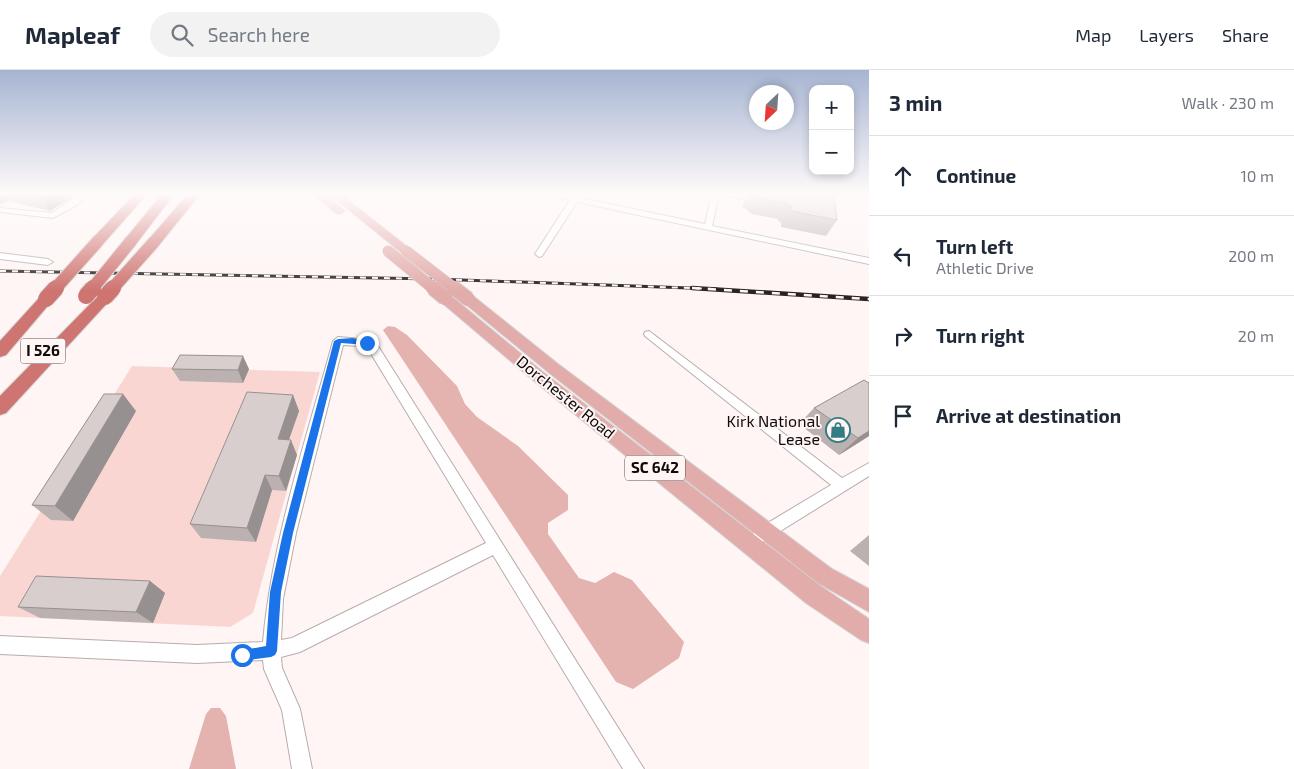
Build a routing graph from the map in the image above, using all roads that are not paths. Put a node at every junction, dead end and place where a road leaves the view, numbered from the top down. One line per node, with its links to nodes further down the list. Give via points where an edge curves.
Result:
1 (109, 226): 10 (highway)
2 (112, 226): 10 (highway, I 526)
3 (143, 226): 11 (highway, I 526)
4 (168, 226): 12 (highway)
5 (356, 226): 28 (main road, Dorchester Road / SC 642, bridge)
6 (374, 226): 13 (main road, Dorchester Road / SC 642)
7 (558, 226): 14 (street)
8 (701, 226): 9 (street)
9 (708, 227): 16 (street)
10 (98, 241): 20 (highway, I 526, bridge)
11 (131, 241): 18 (highway, I 526, bridge)
12 (154, 242): 19 (highway, bridge)
13 (406, 251): 21 (main road, Dorchester Road / SC 642, bridge)
14 (539, 254)
15 (0, 256): 17 (street)
16 (869, 261)
17 (48, 262)
18 (86, 296): 24 (highway, I 526)
19 (105, 297): 24 (highway)
20 (46, 299): 23 (highway, I 526)
21 (468, 299): 27 (main road, Dorchester Road / SC 642, via 552,368)
22 (649, 334): 26 (street)
23 (0, 351)
24 (0, 407)
25 (869, 468): 26 (street)
26 (841, 485): 27 (street)
27 (766, 531): 28 (street); 30 (main road, Dorchester Road / SC 642, via 825,576)
28 (749, 544): 31 (main road, Dorchester Road / SC 642, via 814,595)
29 (495, 546): 33 (street, via 294,646); 33 (street, via 374,349 367,343 338,341 288,533 276,592); 35 (street)
30 (869, 602)
31 (868, 630)
32 (0, 645): 33 (street, via 200,655)
33 (271, 651): 34 (street, via 273,670 291,709)
34 (302, 769)
35 (634, 769)

